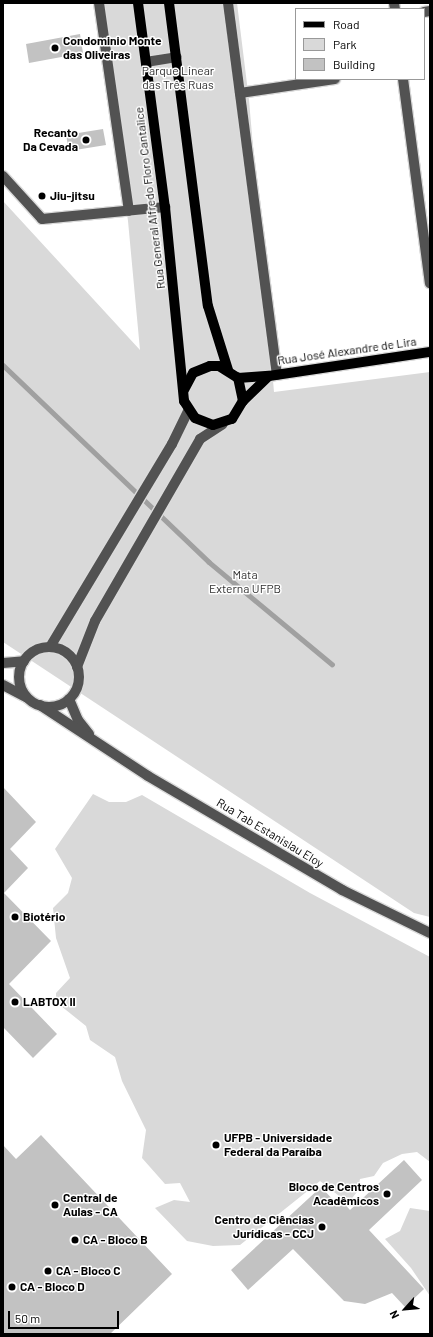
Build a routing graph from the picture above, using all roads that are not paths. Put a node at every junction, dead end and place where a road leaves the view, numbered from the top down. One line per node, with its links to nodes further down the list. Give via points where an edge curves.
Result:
1 (99, 3): 12 (street, Rua General Alfredo Floro Cantalice)
2 (138, 3): 6 (main road, Rua General Alfredo Floro Cantalice)
3 (169, 3): 5 (main road)
4 (228, 3): 9 (street)
5 (177, 57): 6 (street); 15 (main road, via 208,306)
6 (146, 62): 11 (main road, Rua General Alfredo Floro Cantalice)
7 (328, 80): 9 (street)
8 (403, 80): 13 (street)
9 (240, 93): 16 (street)
10 (3, 176): 12 (street, via 42,219)
11 (165, 206): 12 (street); 18 (main road, Rua General Alfredo Floro Cantalice)
12 (129, 211)
13 (430, 283)
14 (430, 352): 16 (main road, Rua José Alexandre de Lira)
15 (228, 370): 17 (main road); 18 (main road, via 210,366 201,368 193,374)
16 (273, 376): 17 (main road, Rua José Alexandre de Lira); 19 (main road, Rua José Alexandre de Lira)
17 (238, 378): 19 (main road)
18 (184, 390): 20 (main road, Rua General Alfredo Floro Cantalice)
19 (243, 401): 21 (main road, via 238,412)
20 (188, 411): 21 (main road, via 203,424); 22 (street, via 172,444)
21 (223, 424): 25 (street, via 200,439 95,621)
22 (50, 647): 23 (street, via 35,650); 25 (street, via 66,653)
23 (24, 660): 24 (street); 27 (street, via 19,675)
24 (3, 663)
25 (77, 667): 28 (street, via 78,684)
26 (3, 685): 27 (street)
27 (27, 697): 29 (street)
28 (69, 699): 29 (street, via 56,706); 30 (street, Rua Tab Estanislau Eloy, via 78,720)
29 (40, 706): 30 (street, Rua Tab Estanislau Eloy)
30 (101, 747): 31 (street, Rua Tab Estanislau Eloy, via 342,890)
31 (430, 933)

